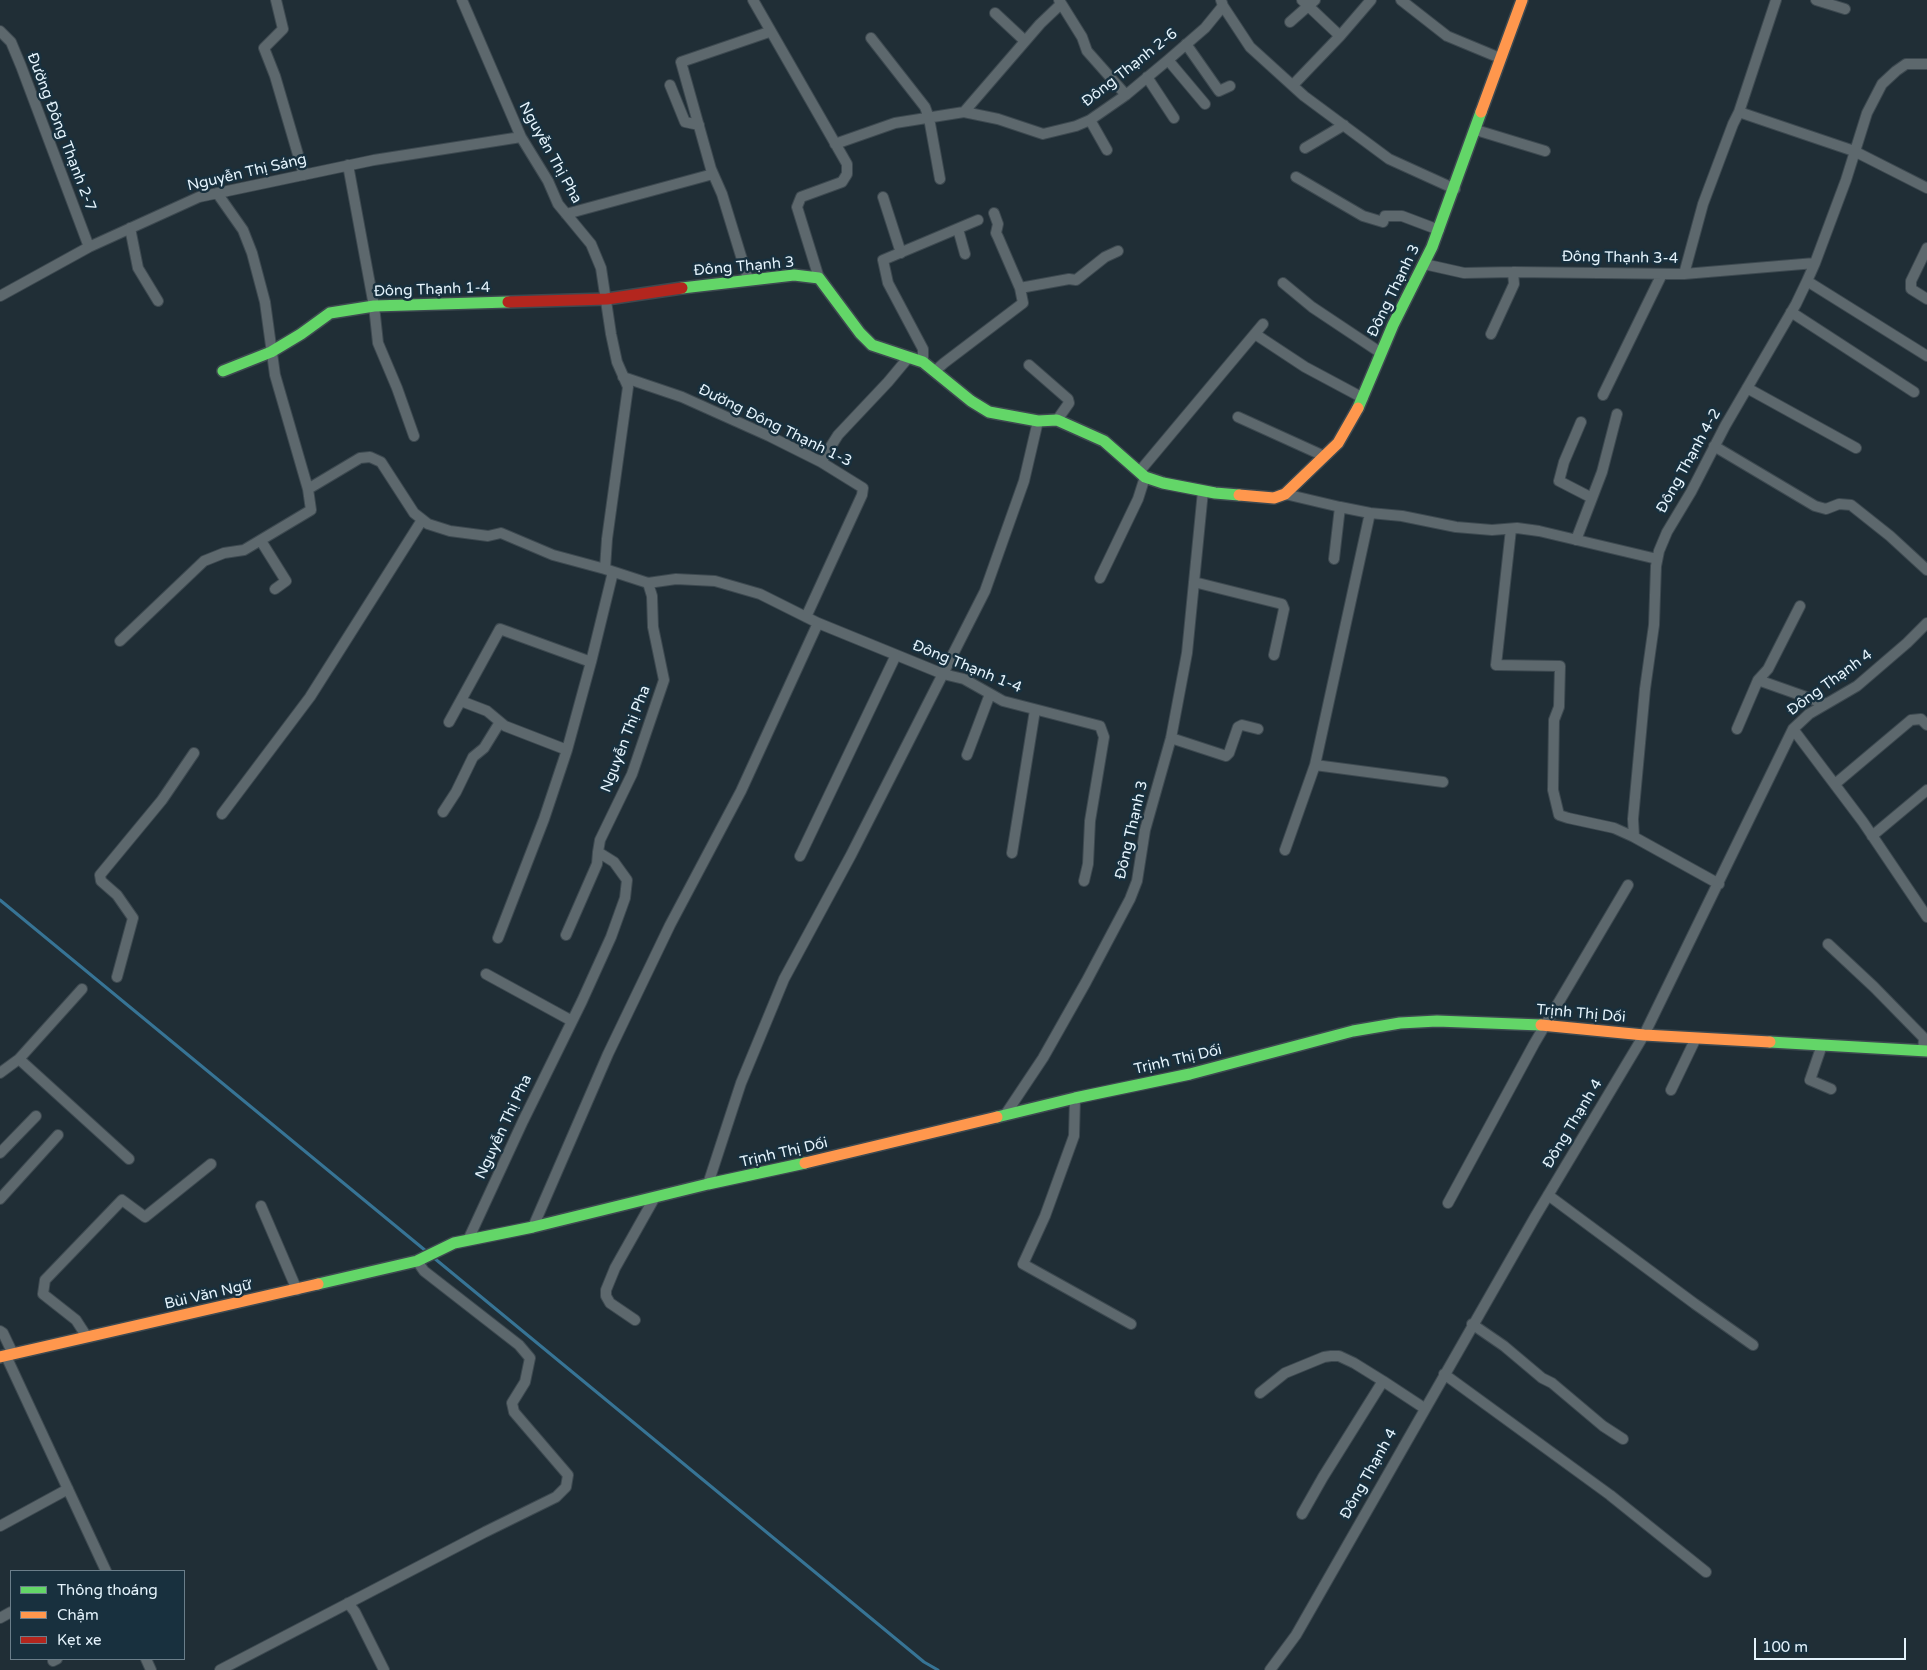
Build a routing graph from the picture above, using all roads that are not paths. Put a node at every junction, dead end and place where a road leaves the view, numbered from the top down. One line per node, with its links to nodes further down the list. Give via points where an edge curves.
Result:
1 (276, 0): 46 (street, via 283,29 264,48 284,103)
2 (462, 0): 38 (street, Nguyễn Thị Pha)
3 (753, 0): 16 (street)
4 (1371, 0): 17 (street)
5 (1401, 0): 21 (street, via 1447,36)
6 (1522, 0): 21 (main road, Đông Thạnh 3)
7 (1776, 0): 31 (street)
8 (1816, 0): 12 (street)
9 (1060, 2): 19 (street); 28 (street, via 1082,37 1087,52)
10 (1308, 2): 14 (street); 17 (street)
11 (1222, 3): 20 (street, Đông Thạnh 2-6, via 1205,28); 27 (street, via 1250,47)
12 (1845, 9)
13 (996, 13): 19 (street)
14 (1290, 22)
15 (0, 31): 59 (street, Đường Đông Thạnh 2-7, via 11,42 21,66)
16 (769, 32): 35 (street, via 681,62); 39 (street)
17 (1340, 36): 27 (street)
18 (871, 38): 32 (street, via 925,107)
19 (1025, 41): 30 (street)
20 (1186, 44): 22 (street, Đông Thạnh 2-6); 26 (street, via 1219,90)
21 (1500, 58): 37 (main road, Đông Thạnh 3)
22 (1168, 60): 24 (street, Đông Thạnh 2-6); 29 (street)
23 (1927, 64): 43 (street, Đông Thạnh 4-2, via 1906,64 1882,84 1867,113)
24 (1147, 77): 28 (street, Đông Thạnh 2-6); 33 (street)
25 (670, 85): 35 (street, via 686,122)
26 (1230, 86)
27 (1293, 86): 36 (street)
28 (1126, 95): 34 (street, Đông Thạnh 2-6)
29 (1205, 104)
30 (964, 112): 32 (street, Đông Thạnh 2-6); 34 (street, Đông Thạnh 2-6, via 1043,134)
31 (1740, 112): 43 (street); 68 (street, via 1702,204)
32 (929, 118): 39 (street, Đông Thạnh 2-6, via 895,123); 48 (street)
33 (1174, 118)
34 (1090, 120): 41 (street)
35 (699, 125): 45 (street)
36 (1344, 126): 40 (street); 50 (street, via 1389,159)
37 (1476, 130): 42 (street); 50 (main road, Đông Thạnh 3)
38 (520, 137): 44 (street, Nguyễn Thị Sáng); 54 (street, Nguyễn Thị Pha)
39 (835, 144): 69 (street, via 847,164 847,174 842,182 801,197 797,207)
40 (1305, 148)
41 (1107, 150)
42 (1545, 151)
43 (1854, 152): 49 (street); 64 (street, Đông Thạnh 4-2)
44 (348, 165): 46 (street, Nguyễn Thị Sáng); 78 (street)
45 (713, 174): 54 (street); 70 (street)
46 (304, 175): 51 (street, Nguyễn Thị Sáng)
47 (1296, 177): 58 (street, via 1364,216 1383,222 1385,216 1402,216)
48 (940, 179)
49 (1927, 188)
50 (1455, 189): 58 (main road, Đông Thạnh 3)
51 (217, 193): 56 (street, Nguyễn Thị Sáng, via 199,197); 83 (street, via 243,230 252,253 265,302)
52 (884, 197): 62 (street)
53 (994, 213): 73 (street, via 998,224 996,232)
54 (566, 214): 76 (street, Nguyễn Thị Pha, via 591,244 601,268)
55 (978, 220): 57 (street)
56 (130, 228): 59 (street, Nguyễn Thị Sáng); 77 (street, via 138,268)
57 (958, 229): 62 (street); 63 (street)
58 (1439, 230): 65 (main road, Đông Thạnh 3)
59 (89, 247): 74 (street, Nguyễn Thị Sáng)
60 (1927, 248): 75 (street, via 1911,281 1911,289)
61 (1118, 251): 73 (street, via 1076,280)
62 (901, 253): 87 (street, via 883,260 888,283 923,350)
63 (965, 254)
64 (1816, 263): 68 (street, Đông Thạnh 3-4); 71 (street, Đông Thạnh 4-2)
65 (1424, 264): 66 (street, Đông Thạnh 3-4, via 1464,273); 84 (main road, Đông Thạnh 3)
66 (1513, 272): 67 (street, Đông Thạnh 3-4); 82 (street, via 1514,284)
67 (1662, 274): 68 (street, Đông Thạnh 3-4); 94 (street)
68 (1684, 274)
69 (819, 278): 70 (main road, Đông Thạnh 3, via 794,275); 86 (main road, via 872,345)
70 (748, 280): 76 (main road, Đông Thạnh 3)
71 (1807, 281): 79 (street, Đông Thạnh 4-2); 85 (street)
72 (1283, 283): 84 (street, via 1312,308)
73 (1020, 288): 90 (street, via 1023,303)
74 (0, 296)
75 (1927, 298)
76 (607, 299): 78 (main road, Đông Thạnh 1-4); 91 (street, Nguyễn Thị Pha, via 617,362)
77 (158, 301)
78 (374, 306): 83 (main road, Đông Thạnh 1-4, via 330,313); 101 (street, via 378,343)
79 (1791, 312): 92 (street, Đông Thạnh 4-2); 93 (street)
80 (1264, 324): 81 (street)
81 (1256, 334): 95 (street, via 1305,367); 106 (street)
82 (1490, 334)
83 (271, 352): 89 (main road, Đông Thạnh 1-4); 107 (street)
84 (1381, 353): 95 (main road, Đông Thạnh 3)
85 (1927, 356)
86 (908, 358): 87 (main road); 105 (street, via 838,435)
87 (923, 362): 90 (main road)
88 (1029, 365): 98 (street, via 1068,399 1069,403)
89 (223, 371)
90 (935, 371): 99 (main road, via 989,412)
91 (624, 377): 105 (street, Đường Đông Thạnh 1-3, via 682,397); 120 (street, Nguyễn Thị Pha, via 628,387 607,540)
92 (1746, 388): 102 (street, Đông Thạnh 4-2); 103 (street)
93 (1914, 392)
94 (1603, 395)
95 (1363, 398): 104 (main road, Đông Thạnh 3, via 1338,443)
96 (1617, 414): 110 (street)
97 (1238, 417): 104 (street)
98 (1057, 420): 99 (main road); 106 (main road, via 1104,441)
99 (1038, 421): 133 (street, via 1024,481 985,591)
100 (1581, 422): 110 (street, via 1559,481)
101 (414, 436)
102 (1714, 446): 118 (street, Đông Thạnh 4-2, via 1667,532); 119 (street, via 1815,506 1826,509 1839,504 1851,505)
103 (1856, 448)
104 (1324, 456): 109 (main road, Đông Thạnh 3)
105 (821, 462): 126 (street, Đường Đông Thạnh 1-3, via 863,488)
106 (1142, 474): 108 (main road, via 1163,483); 121 (street, via 1138,499)
107 (308, 489): 113 (street, via 360,458 370,457 381,462); 116 (street, via 311,510)
108 (1203, 491): 109 (main road, via 1274,498); 122 (street, Đông Thạnh 3)
109 (1285, 494): 111 (street)
110 (1592, 498): 115 (street)
111 (1340, 507): 112 (street); 117 (street)
112 (1370, 513): 114 (street, via 1456,527); 149 (street)
113 (422, 520): 120 (street, via 450,532 488,536 501,532 553,556); 154 (street, via 310,697)
114 (1511, 529): 115 (street, via 1539,531); 156 (street, via 1496,665 1560,666 1559,707 1554,720 1553,790 1559,815 1614,828)
115 (1576, 540): 118 (street)
116 (261, 541): 124 (street, via 286,581); 129 (street, via 244,550 204,561)
117 (1334, 559)
118 (1657, 559): 156 (street, Đông Thạnh 4-2, via 1654,625 1633,819)
119 (1927, 570)
120 (609, 571): 123 (street); 132 (street, Nguyễn Thị Pha)
121 (1100, 578)
122 (1194, 582): 131 (street, via 1282,604 1284,609); 145 (street, Đông Thạnh 3, via 1187,653)
123 (648, 583): 126 (street, Đông Thạnh 1-4, via 676,579 715,582 760,594); 158 (street, Nguyễn Thị Pha, via 664,680 632,774 600,840)
124 (276, 589)
125 (1800, 606): 134 (street, via 1768,669)
126 (806, 617): 127 (street, Đông Thạnh 1-4)
127 (818, 623): 130 (street, Đông Thạnh 1-4); 194 (street, via 741,791 670,925 608,1054)
128 (1927, 623): 137 (street, Đông Thạnh 4, via 1856,686)
129 (120, 641)
130 (896, 655): 133 (street, Đông Thạnh 1-4); 160 (street)
131 (1274, 655)
132 (591, 662): 136 (street, via 500,629); 146 (street, Nguyễn Thị Pha)
133 (944, 674): 135 (street, Đông Thạnh 1-4, via 964,679); 188 (street, via 784,979 740,1083)
134 (1758, 680): 137 (street); 143 (street)
135 (990, 694): 138 (street, Đông Thạnh 1-4); 148 (street)
136 (461, 701): 139 (street); 140 (street, via 487,711)
137 (1826, 704): 144 (street, Đông Thạnh 4)
138 (1035, 710): 159 (street); 161 (street, Đông Thạnh 1-4, via 1100,726 1104,737)
139 (449, 722)
140 (500, 722): 146 (street); 153 (street, via 484,748 473,757)
141 (1927, 725): 151 (street, via 1921,719 1911,720)
142 (1258, 729): 145 (street, via 1238,727 1230,753 1226,756)
143 (1737, 729)
144 (1793, 729): 151 (street); 162 (street, Đông Thạnh 4)
145 (1171, 738): 182 (street, Đông Thạnh 3, via 1130,899 1048,1050)
146 (567, 750): 166 (street, Nguyễn Thị Pha)
147 (194, 753): 169 (street, via 162,800 100,875 133,918)
148 (967, 755)
149 (1315, 765): 150 (street); 157 (street)
150 (1442, 782)
151 (1835, 784): 155 (street)
152 (1927, 790): 155 (street)
153 (443, 812)
154 (222, 814)
155 (1872, 836): 164 (street)
156 (1634, 838): 162 (street)
157 (1285, 850)
158 (598, 852): 165 (street, via 597,864); 171 (street, Nguyễn Thị Pha, via 614,862 627,880 625,898)
159 (1012, 853)
160 (800, 856)
161 (1084, 881)
162 (1719, 884): 173 (street, Đông Thạnh 4)
163 (1628, 885): 172 (street)
164 (1927, 917)
165 (566, 935)
166 (498, 938)
167 (1828, 944): 176 (street, via 1924,1038)
168 (486, 974): 171 (street)
169 (117, 976)
170 (82, 989): 177 (street)
171 (572, 1021): 195 (street, Nguyễn Thị Pha)
172 (1546, 1025): 173 (main road, Trịnh Thị Dối); 181 (main road, Trịnh Thị Dối, via 1437,1021 1400,1023 1353,1031 1190,1074); 192 (street)
173 (1644, 1035): 174 (main road, Trịnh Thị Dối); 189 (street, Đông Thạnh 4)
174 (1696, 1038): 175 (main road, Trịnh Thị Dối); 180 (street)
175 (1822, 1045): 176 (main road, Trịnh Thị Dối); 179 (street, via 1810,1080)
176 (1925, 1051)
177 (19, 1059): 178 (street); 186 (street)
178 (1, 1069)
179 (1831, 1089)
180 (1671, 1090)
181 (1075, 1098): 182 (main road, Trịnh Thị Dối); 199 (street, via 1074,1136 1045,1216 1023,1264)
182 (1005, 1115): 188 (main road, Trịnh Thị Dối, via 834,1158)
183 (36, 1116): 185 (street)
184 (58, 1136): 191 (street)
185 (0, 1153)
186 (129, 1159)
187 (211, 1164): 202 (street, via 145,1217 122,1200 45,1280 43,1294 76,1320)
188 (708, 1184): 190 (main road, Trịnh Thị Dối)
189 (1548, 1195): 200 (street, Đông Thạnh 4); 203 (street)
190 (655, 1197): 194 (main road, Trịnh Thị Dối); 198 (street, via 606,1290 610,1303)
191 (0, 1199)
192 (1448, 1203)
193 (261, 1206): 197 (street)
194 (533, 1227): 195 (main road, Trịnh Thị Dối)
195 (468, 1240): 196 (main road, Trịnh Thị Dối)
196 (420, 1260): 197 (main road, Bùi Văn Ngữ); 215 (street, via 424,1271 530,1358 525,1382 512,1403 514,1412 568,1475 566,1487 556,1497)
197 (297, 1290): 202 (main road, Bùi Văn Ngữ)
198 (635, 1320)
199 (1131, 1324)
200 (1472, 1324): 205 (street, Đông Thạnh 4); 209 (street)
201 (0, 1331): 204 (street)
202 (88, 1337): 204 (main road, Bùi Văn Ngữ)
203 (1753, 1345)
204 (6, 1356): 210 (street)
205 (1444, 1374): 208 (street, Đông Thạnh 4); 214 (street, via 1610,1495)
206 (1383, 1381): 207 (street, via 1354,1363 1331,1356 1285,1374); 208 (street); 211 (street)
207 (1260, 1393)
208 (1424, 1408): 218 (street, Đông Thạnh 4, via 1296,1635)
209 (1623, 1439)
210 (68, 1489): 212 (street); 213 (street)
211 (1302, 1514)
212 (0, 1526)
213 (105, 1570)
214 (1706, 1572)
215 (348, 1603): 216 (street); 217 (street)
216 (220, 1670)
217 (384, 1670)
218 (1270, 1670)

